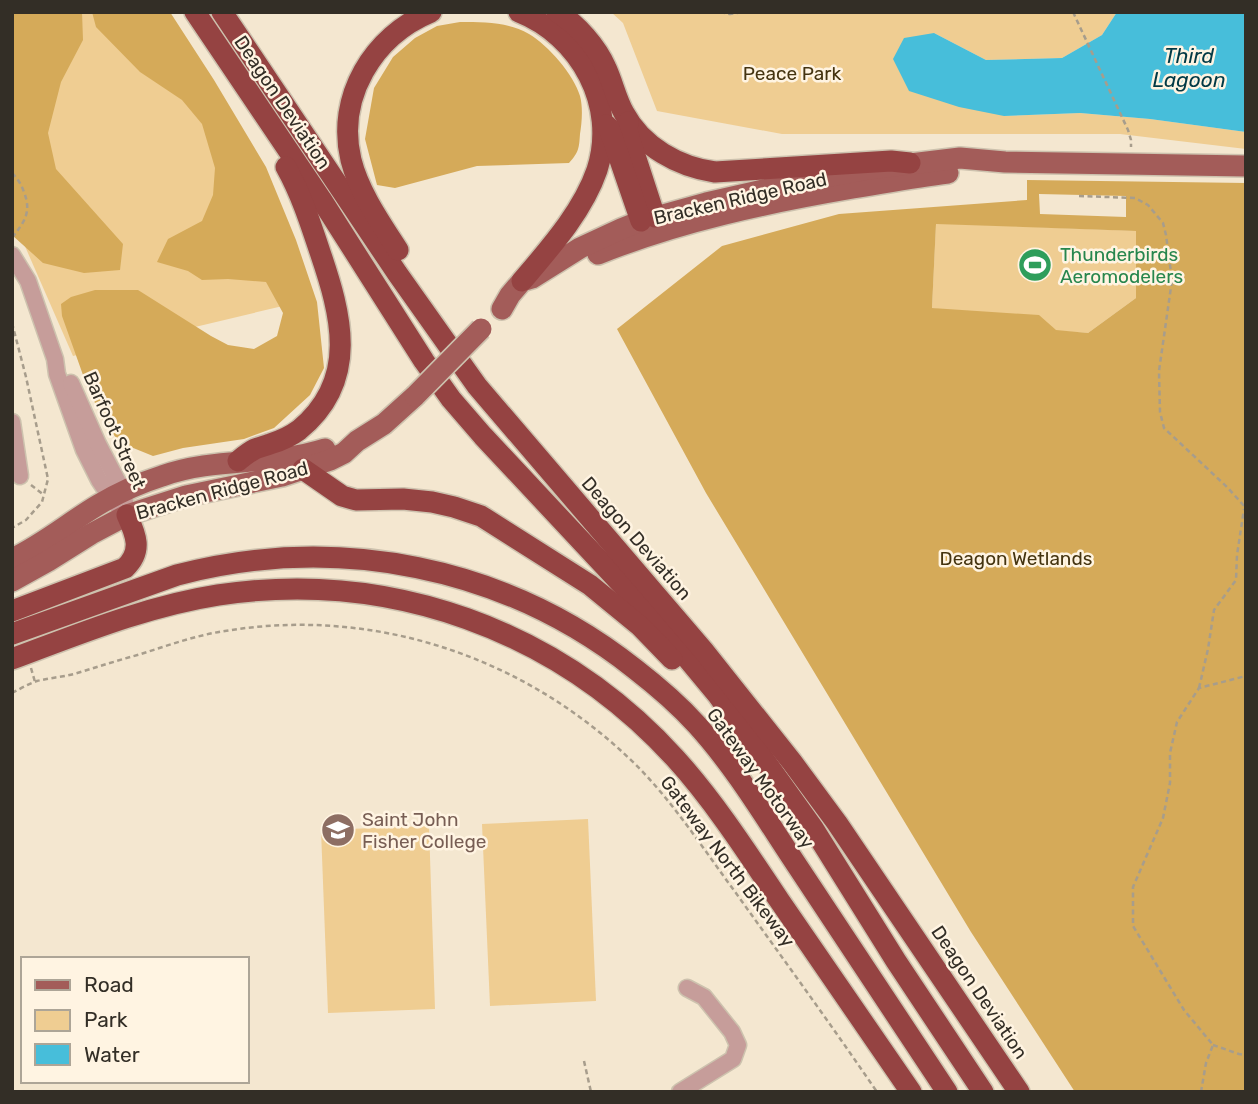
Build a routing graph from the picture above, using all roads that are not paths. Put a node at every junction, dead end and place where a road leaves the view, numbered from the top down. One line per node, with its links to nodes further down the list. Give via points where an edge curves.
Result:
1 (195, 12): 6 (highway, Deagon Deviation)
2 (222, 12): 18 (highway, Deagon Deviation)
3 (431, 12): 18 (highway, via 396,31 371,58 355,91 348,127 358,178 430,302)
4 (519, 12): 8 (highway, via 542,24 576,54 596,90)
5 (557, 12): 7 (highway, via 578,29 606,66)
6 (259, 107): 21 (highway, via 264,134 309,217 335,299 341,345 336,374 316,412 298,430); 31 (highway, Deagon Deviation, via 451,399 659,623)
7 (628, 120): 10 (highway, via 663,154 716,172 891,160); 12 (highway, via 626,131)
8 (602, 121): 12 (highway); 15 (highway, via 601,153 588,190)
9 (1005, 162): 10 (main road, Bracken Ridge Road, via 960,158); 11 (main road, Bracken Ridge Road); 12 (main road, Bracken Ridge Road)
10 (910, 163): 12 (main road, Bracken Ridge Road, via 765,189)
11 (1246, 166)
12 (650, 227): 15 (main road, Bracken Ridge Road, via 591,242); 17 (main road, Bracken Ridge Road)
13 (12, 255): 14 (street, Barfoot Street)
14 (28, 281): 16 (street); 24 (street, Barfoot Street, via 55,359 66,371)
15 (522, 281): 17 (main road, Bracken Ridge Road)
16 (12, 289)
17 (502, 309): 20 (main road, Bracken Ridge Road, bridge, via 415,396)
18 (433, 325): 37 (highway, Deagon Deviation, via 477,386 703,650 792,762)
19 (12, 422): 23 (street)
20 (358, 441): 21 (main road, Bracken Ridge Road, via 299,456); 22 (main road, Bracken Ridge Road, via 344,453)
21 (237, 461): 24 (main road, Bracken Ridge Road, via 163,475)
22 (303, 470): 25 (main road, Bracken Ridge Road, via 186,496); 31 (highway, via 356,500 432,502 481,516 590,585 640,626 695,684)
23 (20, 476)
24 (117, 495): 25 (street, Barfoot Street); 26 (main road, Bracken Ridge Road)
25 (127, 515): 27 (main road, Bracken Ridge Road); 28 (highway, via 136,552 125,568)
26 (12, 559)
27 (12, 581)
28 (12, 611)
29 (12, 634): 35 (highway, Gateway Motorway, via 177,575 262,559 359,558 422,568 523,600 622,659 697,725 764,815)
30 (21, 663): 34 (highway, via 111,623 162,607 279,589 378,595 431,606 516,639 594,685 676,759 745,850)
31 (717, 694): 36 (highway, Deagon Deviation, via 813,828)
32 (687, 988): 33 (street, via 704,997 738,1045 733,1059)
33 (680, 1092)
34 (911, 1092)
35 (947, 1092)
36 (983, 1092)
37 (1020, 1092)

